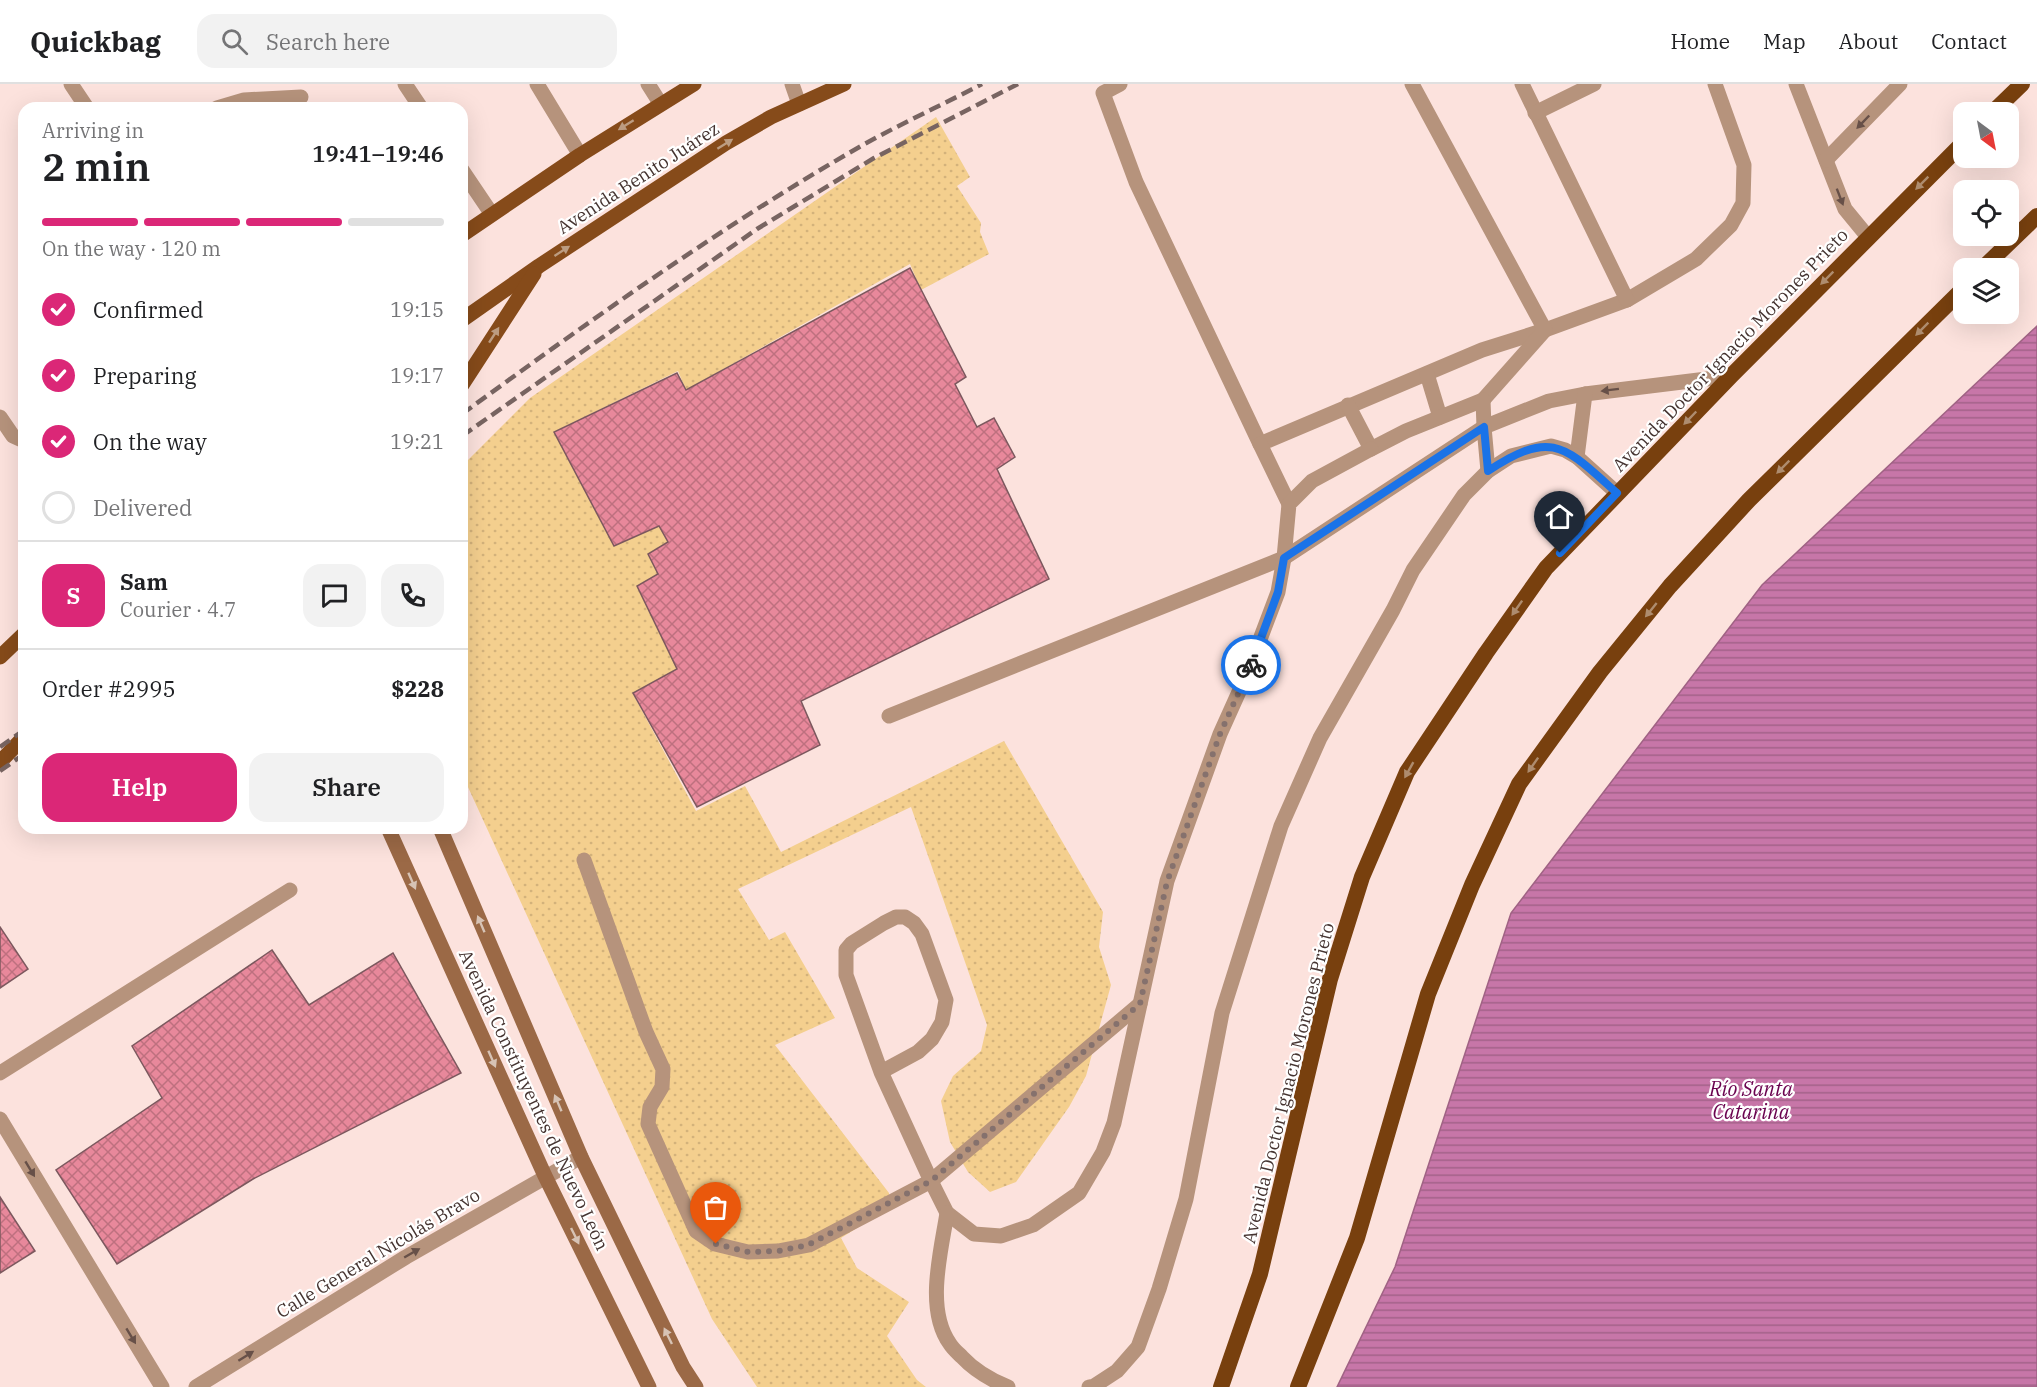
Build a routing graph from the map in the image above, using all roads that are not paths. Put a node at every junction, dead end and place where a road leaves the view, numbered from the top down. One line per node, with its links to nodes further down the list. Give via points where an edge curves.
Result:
1 (71, 84): 18 (street)
2 (405, 84): 20 (street)
3 (537, 84): 26 (street)
4 (648, 84): 22 (street)
5 (694, 84): 22 (main road)
6 (792, 84): 23 (street)
7 (844, 84): 23 (main road, Avenida Benito Juárez)
8 (1120, 84): 16 (street)
9 (1412, 84): 38 (street)
10 (1522, 84): 24 (street)
11 (1594, 84): 24 (street)
12 (1715, 84): 36 (street, via 1744,165 1743,204 1731,225 1696,259)
13 (1796, 84): 27 (street)
14 (1900, 84): 27 (street, one-way to 27)
15 (2022, 84): 21 (highway)
16 (1100, 88): 49 (street, via 1136,182)
17 (301, 97): 19 (street)
18 (83, 102)
19 (237, 102)
20 (417, 102)
21 (2003, 102)
22 (660, 104): 26 (main road, one-way to 26)
23 (799, 104): 34 (main road, Avenida Benito Juárez, one-way to 23, via 726,143)
24 (1535, 113): 36 (street)
25 (1953, 153): 32 (highway, Avenida Doctor Ignacio Morones Prieto, one-way to 32)
26 (580, 154): 29 (main road)
27 (1826, 160): 32 (street, one-way to 32, via 1845,209)
28 (468, 179): 29 (street)
29 (491, 213): 31 (main road)
30 (2037, 216): 33 (highway)
31 (468, 230)
32 (1868, 237): 41 (highway, Avenida Doctor Ignacio Morones Prieto, one-way to 41)
33 (1993, 258)
34 (539, 266): 37 (main road, Avenida Benito Juárez); 40 (main road, one-way to 34)
35 (1953, 299): 80 (highway, one-way to 80, via 1749,501 1671,586 1600,672 1520,784 1472,885 1428,994 1357,1238)
36 (1626, 300): 38 (street)
37 (468, 316)
38 (1545, 330): 39 (street, via 1482,350); 43 (street)
39 (1427, 374): 44 (street); 46 (street)
40 (468, 376)
41 (1731, 376): 42 (street, one-way to 42); 53 (highway, Avenida Doctor Ignacio Morones Prieto, one-way to 53)
42 (1585, 394): 47 (street, via 1549,401); 51 (street)
43 (1483, 400): 46 (street); 47 (street)
44 (1348, 405): 49 (street); 50 (street)
45 (0, 417): 48 (street)
46 (1440, 417): 50 (street)
47 (1484, 427): 52 (street); 55 (street)
48 (18, 438)
49 (1260, 444): 54 (street)
50 (1371, 449): 54 (street, via 1312,481)
51 (1577, 457): 52 (street, via 1551,446 1511,456); 53 (street)
52 (1488, 471): 78 (street, via 1464,495 1413,570 1320,738 1281,826 1222,1013 1186,1199 1160,1289 1138,1347 1117,1371)
53 (1617, 493): 79 (highway, Avenida Doctor Ignacio Morones Prieto, one-way to 79, via 1546,568 1407,772 1362,877 1330,979 1260,1274)
54 (1289, 504): 55 (street)
55 (1284, 558): 58 (street); 65 (street, via 1278,592 1220,734 1167,882)
56 (18, 640): 57 (main road)
57 (0, 657)
58 (889, 716)
59 (18, 742): 60 (main road)
60 (0, 762)
61 (391, 834): 70 (main road, Avenida Constituyentes de Nuevo León, one-way to 70)
62 (443, 834): 69 (main road, Avenida Constituyentes de Nuevo León, one-way to 62)
63 (584, 860): 71 (street, via 663,1069 662,1087 650,1107 648,1124 696,1231 716,1244 748,1252 808,1245)
64 (290, 890): 66 (street)
65 (1140, 1004): 71 (street); 72 (street, via 1114,1123 1103,1152 1079,1193 1033,1225 1001,1236 974,1234)
66 (0, 1072)
67 (881, 1072): 67 (street, via 918,1052 932,1039 942,1022 946,1000 922,934 905,916 884,923 846,950 846,975); 71 (street)
68 (0, 1119): 73 (street, one-way to 73)
69 (581, 1157): 70 (street, Calle General Nicolás Bravo); 76 (main road, Avenida Constituyentes de Nuevo León, one-way to 69)
70 (545, 1176): 74 (street, Calle General Nicolás Bravo, one-way to 70); 75 (main road, Avenida Constituyentes de Nuevo León, one-way to 75)
71 (931, 1181): 72 (street)
72 (947, 1213): 77 (street, via 936,1283 938,1318 949,1343 968,1363 992,1381)
73 (162, 1387)
74 (196, 1387)
75 (649, 1387)
76 (696, 1387)
77 (1008, 1387)
78 (1089, 1387)
79 (1221, 1387)
80 (1298, 1387)

